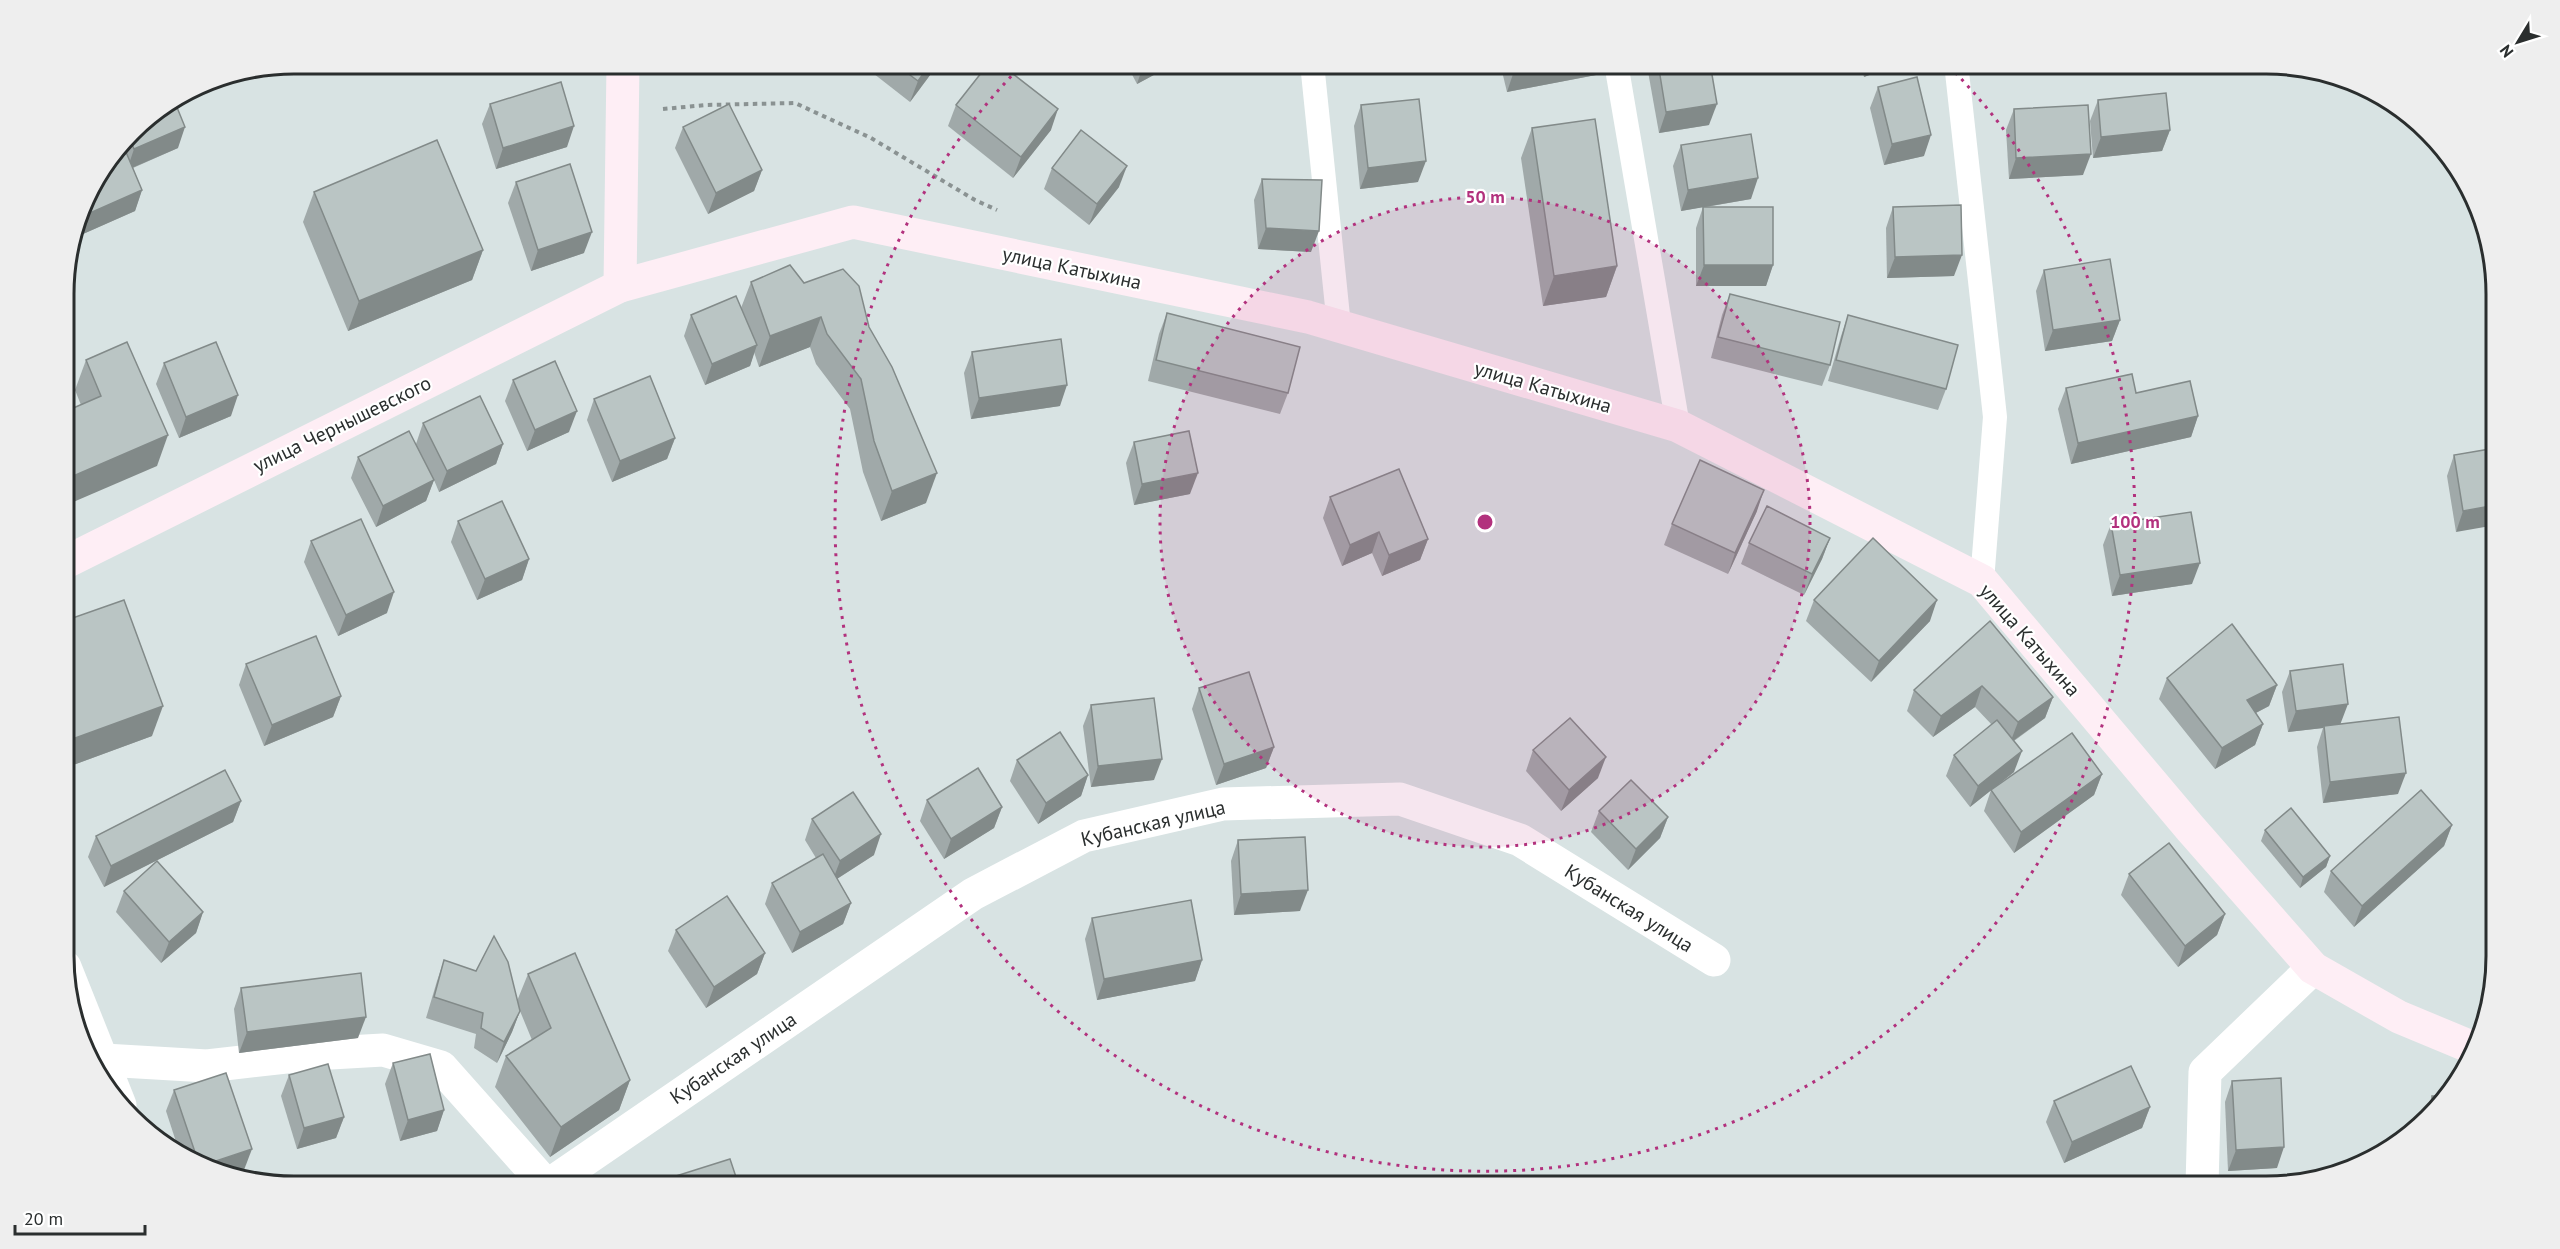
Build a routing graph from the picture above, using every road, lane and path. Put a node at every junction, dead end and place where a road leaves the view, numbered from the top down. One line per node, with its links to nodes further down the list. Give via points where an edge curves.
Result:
1 (623, 74): 5 (street)
2 (1313, 74): 8 (lane)
3 (1618, 74): 9 (lane)
4 (1957, 74): 11 (lane, via 1995,417)
5 (623, 113): 6 (path, via 706,105 795,103 871,138 975,200); 7 (street)
6 (1006, 214)
7 (621, 286): 8 (street, улица Катыхина, via 853,222); 10 (street, улица Чернышевского)
8 (1339, 326): 9 (street, улица Катыхина)
9 (1678, 426): 11 (street, улица Катыхина)
10 (74, 557)
11 (1982, 581): 13 (street, улица Катыхина)
12 (1714, 960): 19 (street, Кубанская улица, via 1520,840 1400,799 1223,804 1084,836 973,894)
13 (2313, 968): 15 (street, улица Катыхина, via 2399,1017); 20 (street, via 2205,1072)
14 (78, 998): 16 (street)
15 (2467, 1045)
16 (104, 1060): 17 (street); 18 (street, Кубанская улица, via 207,1066 383,1050 441,1067)
17 (110, 1076)
18 (538, 1176)
19 (562, 1176)
20 (2202, 1176)

